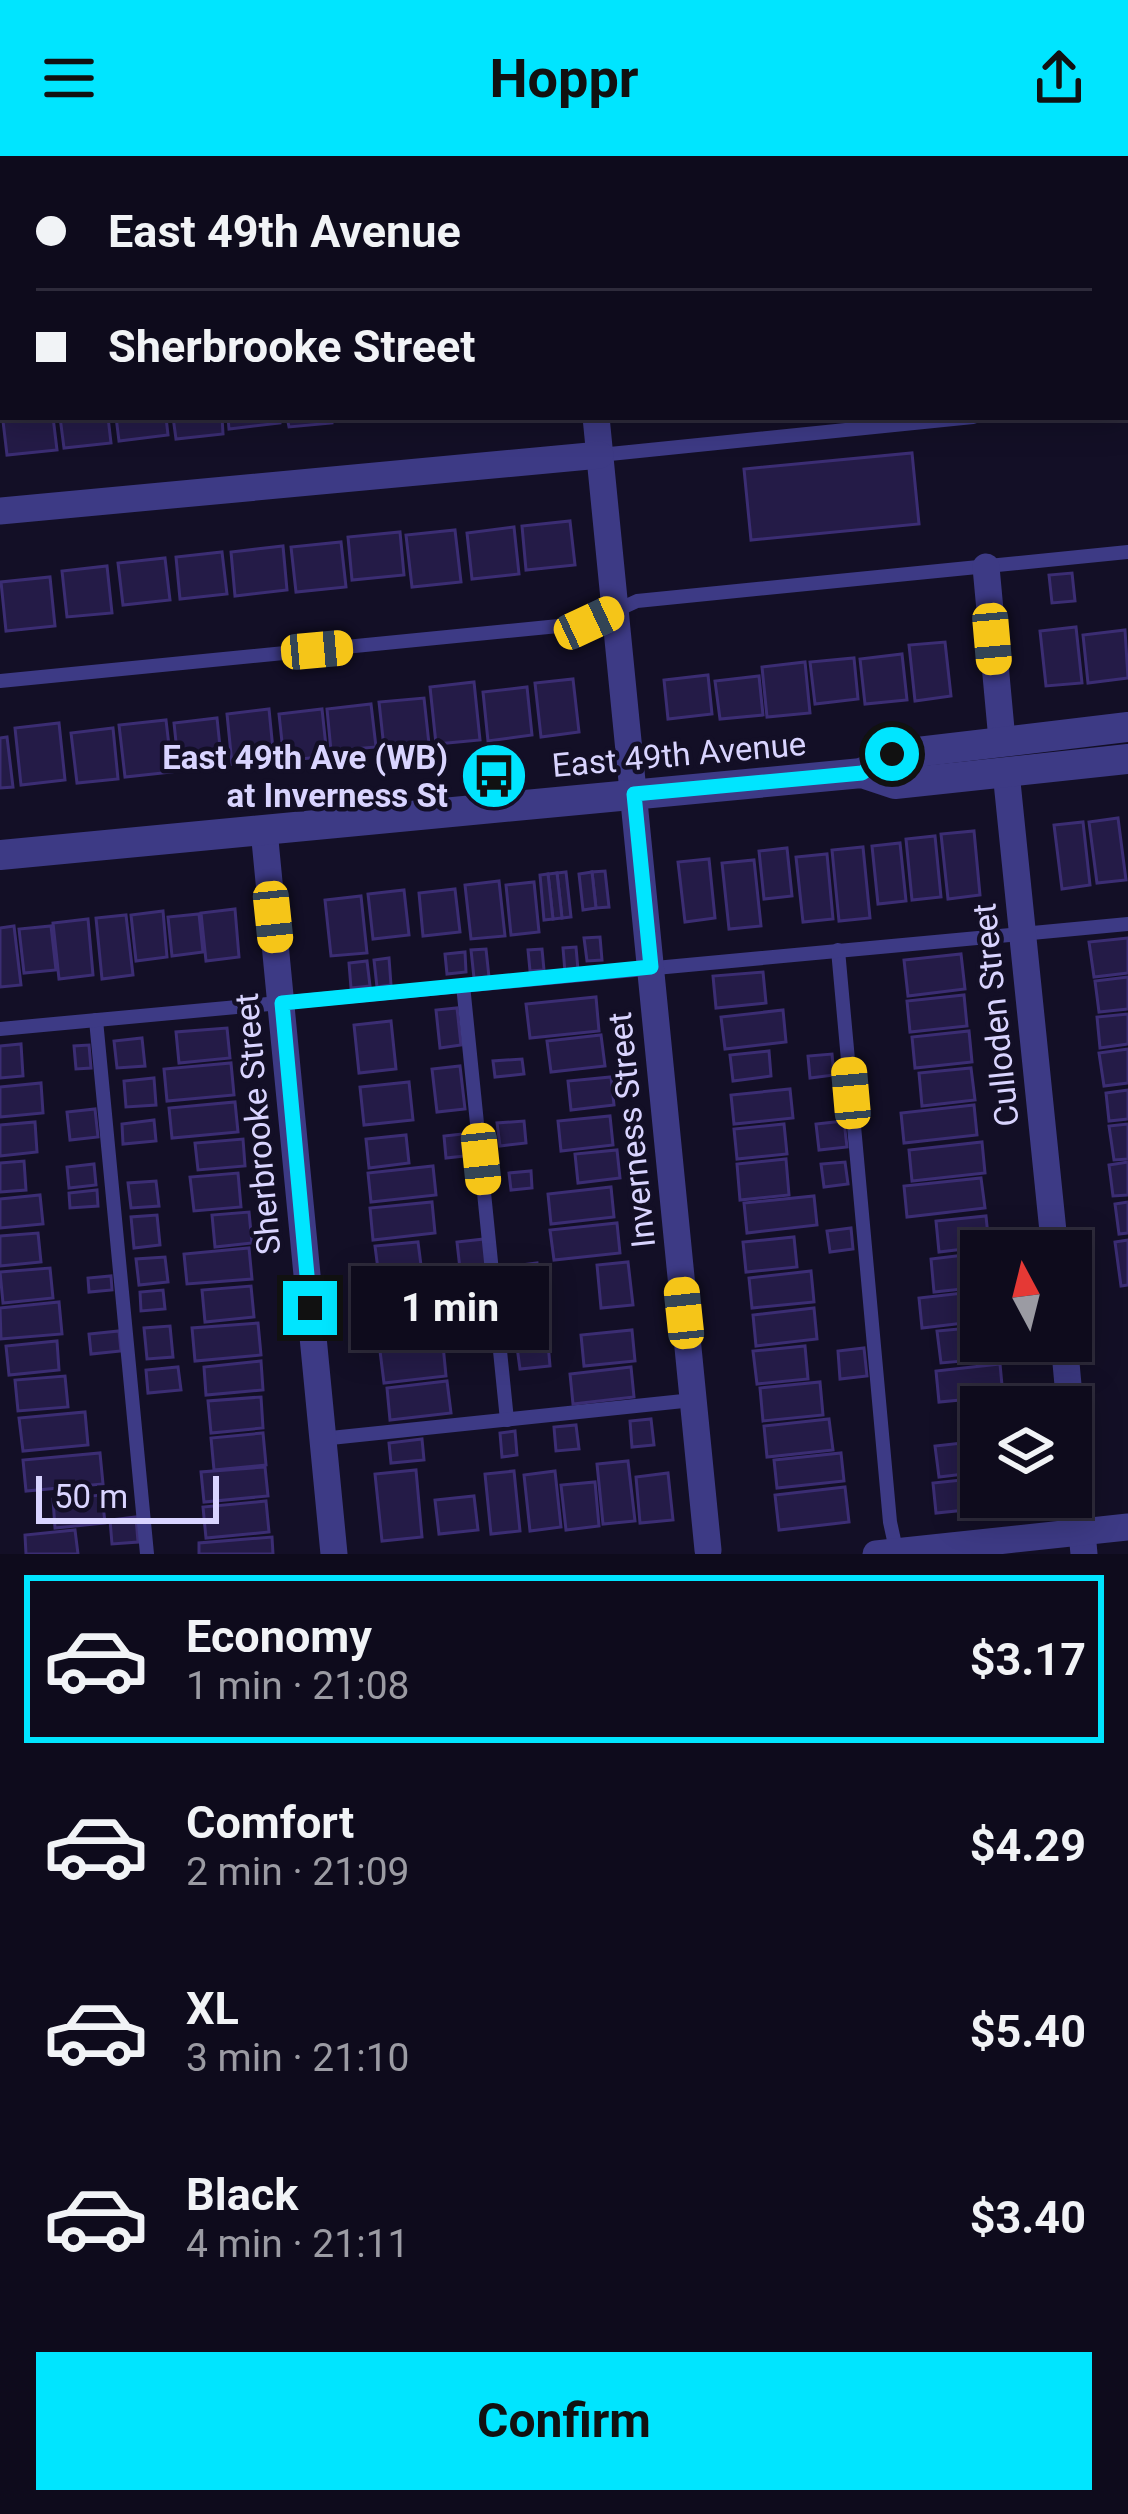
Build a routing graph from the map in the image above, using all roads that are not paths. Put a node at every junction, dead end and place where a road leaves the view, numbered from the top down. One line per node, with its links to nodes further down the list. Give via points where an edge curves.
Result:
1 (596, 420): 3 (street, Inverness Street)
2 (943, 420): 3 (lane)
3 (599, 455): 4 (street); 7 (street, Inverness Street)
4 (0, 511)
5 (1128, 552): 6 (lane)
6 (986, 567): 7 (lane, via 637,601); 10 (street)
7 (616, 611): 8 (lane, via 589,623); 14 (street, Inverness Street)
8 (0, 681)
9 (1128, 727): 10 (street, East 49th Avenue)
10 (1002, 740): 13 (street, East 49th Avenue, via 892,754)
11 (1128, 759): 12 (street, East 49th Avenue)
12 (1006, 772): 13 (street, East 49th Avenue, via 895,784); 18 (street, Culloden Street)
13 (862, 773): 14 (street, East 49th Avenue)
14 (634, 794): 15 (street, East 49th Avenue); 20 (street, Inverness Street)
15 (264, 830): 16 (street, East 49th Avenue); 22 (street, Sherbrooke Street)
16 (0, 855)
17 (1128, 923): 18 (lane)
18 (1024, 933): 19 (lane); 25 (street, Culloden Street)
19 (838, 950): 20 (lane); 32 (lane)
20 (651, 967): 21 (lane); 26 (street, Inverness Street)
21 (464, 985): 22 (lane); 27 (lane)
22 (282, 1003): 23 (lane); 28 (street, Sherbrooke Street)
23 (96, 1020): 24 (lane); 33 (lane)
24 (0, 1029)
25 (1053, 1230)
26 (693, 1400): 27 (lane); 31 (street, Inverness Street)
27 (507, 1420): 28 (lane)
28 (321, 1439): 34 (street, Sherbrooke Street)
29 (1128, 1527): 30 (street)
30 (1083, 1543): 32 (street)
31 (710, 1553)
32 (890, 1553)
33 (147, 1554)
34 (334, 1554)

